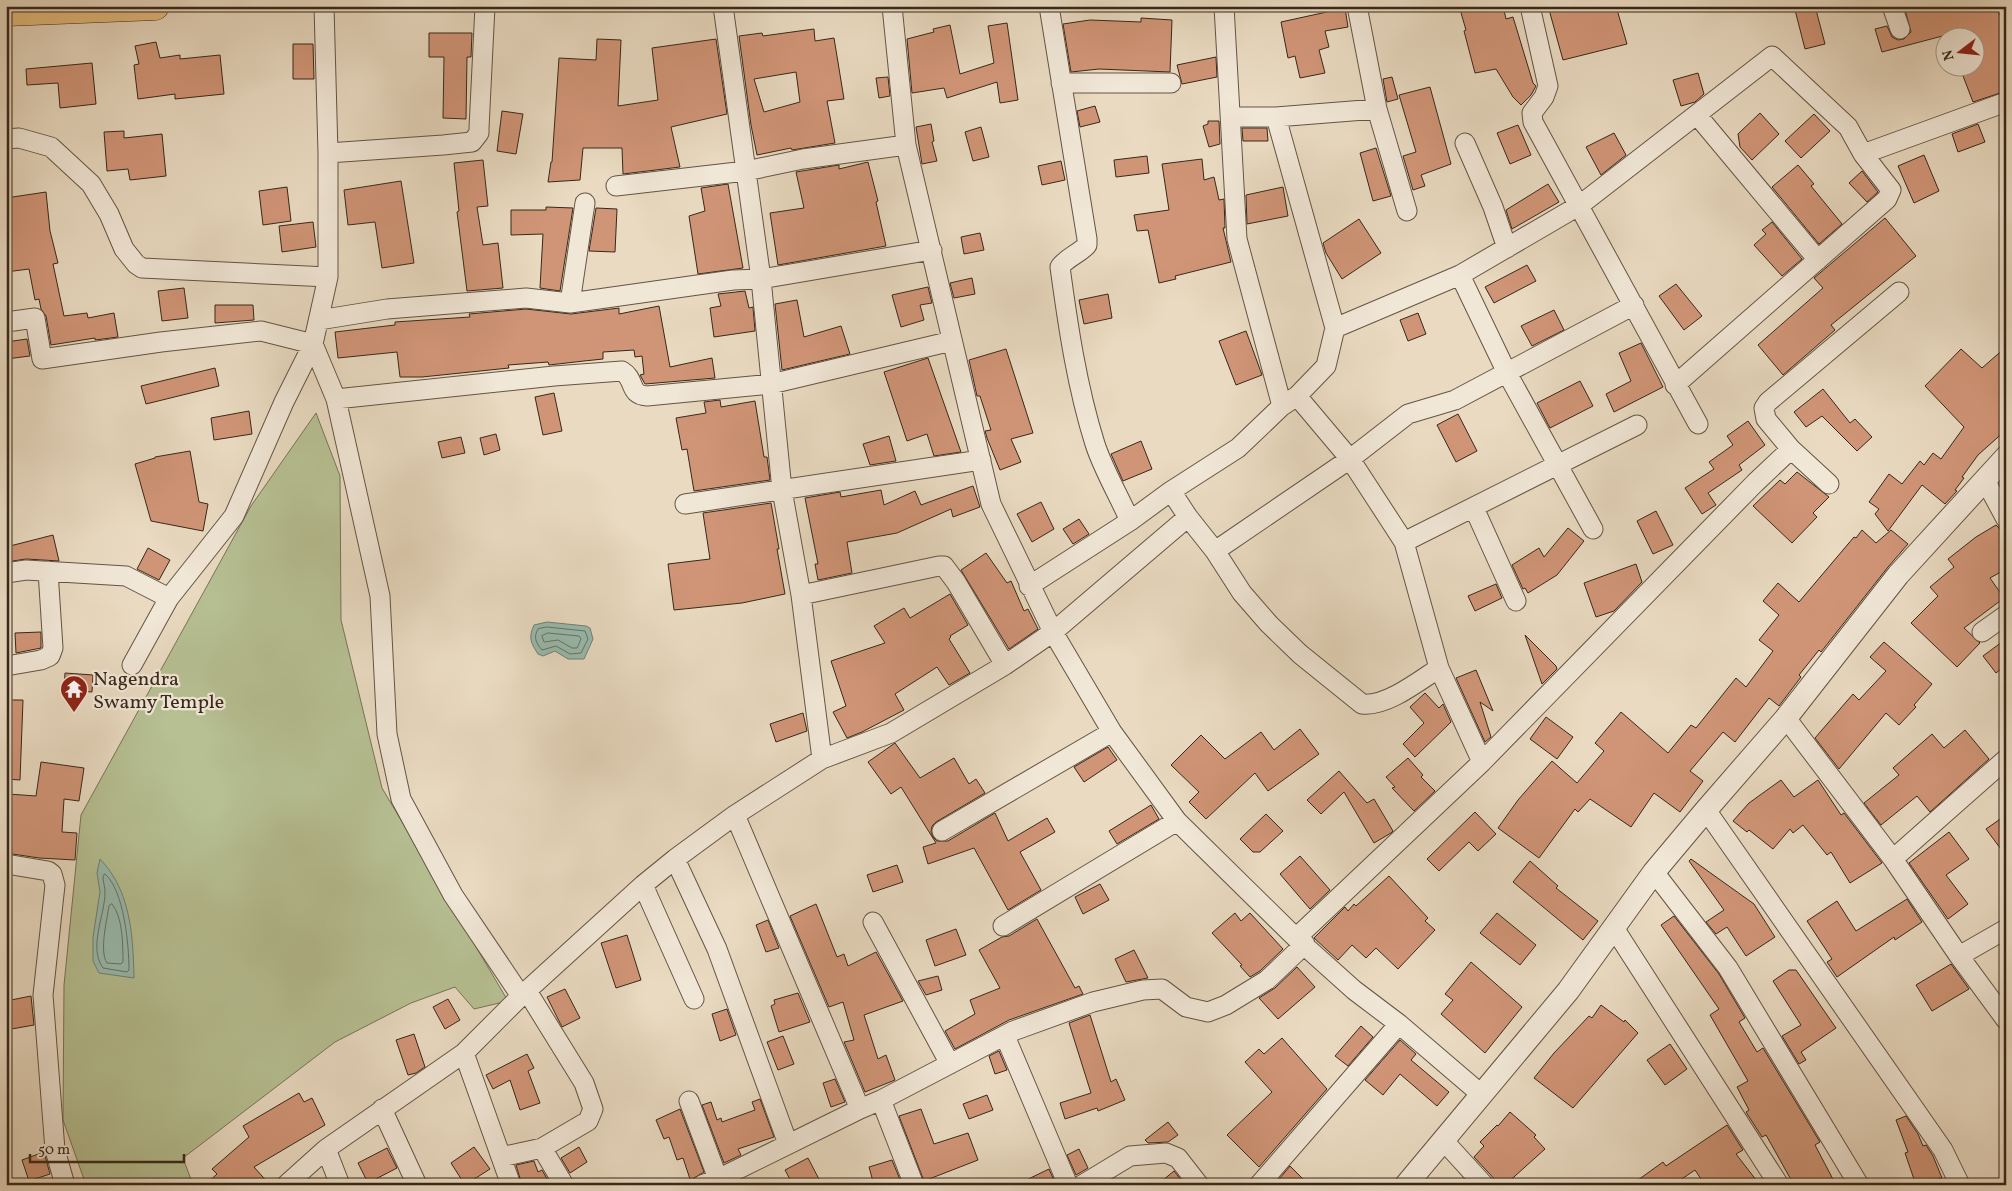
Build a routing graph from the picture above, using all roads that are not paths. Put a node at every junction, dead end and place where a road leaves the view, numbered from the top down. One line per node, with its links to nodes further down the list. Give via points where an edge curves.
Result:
1 (155, 6): 11 (highway)
2 (324, 6): 24 (street)
3 (485, 6): 24 (street, via 479,128 472,142)
4 (723, 6): 26 (street)
5 (892, 6): 23 (street)
6 (1049, 6): 14 (street)
7 (1224, 6): 19 (street)
8 (1357, 6): 17 (street)
9 (1530, 6): 29 (street, via 1548,86 1532,113 1533,122)
10 (1892, 6): 13 (street)
11 (118, 7): 12 (highway)
12 (6, 12)
13 (1900, 29)
14 (1061, 83): 15 (street); 65 (street, via 1087,245 1060,267 1066,311 1095,445)
15 (1171, 83)
16 (2006, 102): 25 (street)
17 (1377, 109): 20 (street); 30 (street)
18 (1697, 115): 25 (street, via 1772,56 1848,127); 29 (street); 33 (street)
19 (1232, 117): 20 (street); 49 (street, via 1237,239)
20 (1276, 117): 42 (street)
21 (6, 139): 35 (street, via 19,138 51,147 91,184 124,249 142,268)
22 (1465, 143): 31 (street)
23 (906, 146): 26 (street, via 803,159); 32 (street)
24 (328, 153): 35 (street)
25 (1863, 154): 33 (street, via 1891,190 1890,195)
26 (746, 171): 27 (street); 36 (street)
27 (616, 186)
28 (586, 203): 38 (street)
29 (1580, 205): 31 (street); 39 (street)
30 (1407, 212)
31 (1507, 248): 34 (street)
32 (932, 250): 36 (street); 43 (street)
33 (1818, 260): 47 (street)
34 (1460, 275): 42 (street); 45 (street)
35 (328, 277): 40 (street)
36 (761, 279): 38 (street); 46 (street)
37 (1899, 292): 52 (street, via 1768,402 1764,408 1766,419)
38 (570, 302): 40 (street, via 526,298 387,309)
39 (1634, 305): 45 (street); 47 (street)
40 (319, 320): 44 (street)
41 (6, 322): 44 (street, via 35,318 42,359 261,331)
42 (1335, 328): 49 (street, via 1326,366)
43 (952, 341): 46 (street); 55 (street)
44 (313, 344): 48 (street); 73 (street, via 234,516)
45 (1507, 373): 54 (street, via 1455,400 1408,414); 56 (street)
46 (771, 384): 48 (street, via 639,396 628,375 622,371); 59 (street)
47 (1675, 385): 50 (street)
48 (336, 399): 102 (street, via 380,596 387,734 401,799 452,895)
49 (1290, 401): 54 (street); 60 (street, via 1238,448)
50 (1698, 424)
51 (1637, 425): 56 (street)
52 (1791, 450): 58 (street); 86 (street)
53 (2006, 457): 57 (street)
54 (1350, 459): 67 (street); 68 (street)
55 (981, 460): 59 (street); 71 (street, via 992,504)
56 (1558, 466): 62 (street); 66 (street)
57 (1985, 480): 64 (street); 82 (street, via 1898,575)
58 (1829, 484)
59 (782, 490): 61 (street); 72 (street)
60 (1171, 491): 63 (street); 65 (street)
61 (685, 504)
62 (1474, 508): 67 (street); 74 (street)
63 (1188, 517): 68 (street); 76 (street)
64 (2006, 519)
65 (1130, 521): 71 (street)
66 (1593, 529)
67 (1404, 542): 81 (street)
68 (1215, 551): 81 (street, via 1242,593 1269,624 1300,654 1362,704 1386,700)
69 (48, 571): 70 (street); 73 (street, via 126,576); 80 (street, via 53,648 50,656)
70 (6, 573)
71 (1030, 586): 76 (street)
72 (801, 595): 79 (street, via 944,566); 84 (street)
73 (169, 598): 78 (street)
74 (1516, 601)
75 (2006, 616): 77 (street)
76 (1052, 632): 79 (street); 83 (street)
77 (1982, 632)
78 (132, 665)
79 (1006, 665): 84 (street, via 891,732)
80 (6, 666)
81 (1439, 668): 86 (street)
82 (1786, 718): 87 (street); 92 (street)
83 (1112, 732): 89 (street); 90 (street)
84 (822, 759): 88 (street)
85 (2006, 759): 92 (street)
86 (1482, 762): 100 (street)
87 (1706, 810): 94 (street); 135 (street, via 1943,1150)
88 (735, 815): 91 (street); 113 (street)
89 (1177, 821): 97 (street); 100 (street)
90 (942, 831)
91 (676, 859): 95 (street); 115 (street, via 717,950)
92 (1893, 859): 101 (street)
93 (6, 864): 121 (street, via 48,870 55,885 43,994 55,1150)
94 (1654, 872): 98 (street); 134 (street, via 1728,968)
95 (643, 885): 102 (street); 103 (street)
96 (873, 922): 108 (street)
97 (1003, 926)
98 (1614, 928): 109 (street, via 1568,991); 120 (street)
99 (2006, 929): 101 (street)
100 (1300, 941): 105 (street, via 1354,990); 106 (street, via 1267,980 1208,1012 1186,1007 1162,990 1143,990 1093,1002)
101 (1959, 956): 104 (street)
102 (524, 994): 107 (street); 116 (street, via 584,1083 593,1109 588,1121)
103 (694, 999)
104 (2006, 1020)
105 (1399, 1024): 109 (street); 131 (street)
106 (1005, 1036): 108 (street); 128 (street)
107 (464, 1053): 112 (street); 118 (street)
108 (950, 1064): 110 (street)
109 (1482, 1095): 114 (street)
110 (881, 1100): 113 (street); 127 (street)
111 (688, 1102): 119 (street)
112 (382, 1109): 117 (street); 124 (street)
113 (860, 1109): 115 (street)
114 (1443, 1140): 132 (street); 133 (street)
115 (788, 1144): 119 (street)
116 (542, 1148): 118 (street); 126 (street)
117 (326, 1149): 122 (street); 123 (street)
118 (501, 1157): 125 (street)
119 (710, 1182)
120 (1772, 1182)
121 (65, 1185)
122 (286, 1185)
123 (340, 1185)
124 (417, 1185)
125 (511, 1185)
126 (564, 1185)
127 (914, 1185)
128 (1068, 1185)
129 (1082, 1185): 130 (street, via 1130,1156 1166,1153 1178,1158)
130 (1199, 1185)
131 (1259, 1185)
132 (1406, 1185)
133 (1484, 1185)
134 (1858, 1185)
135 (1960, 1185)

